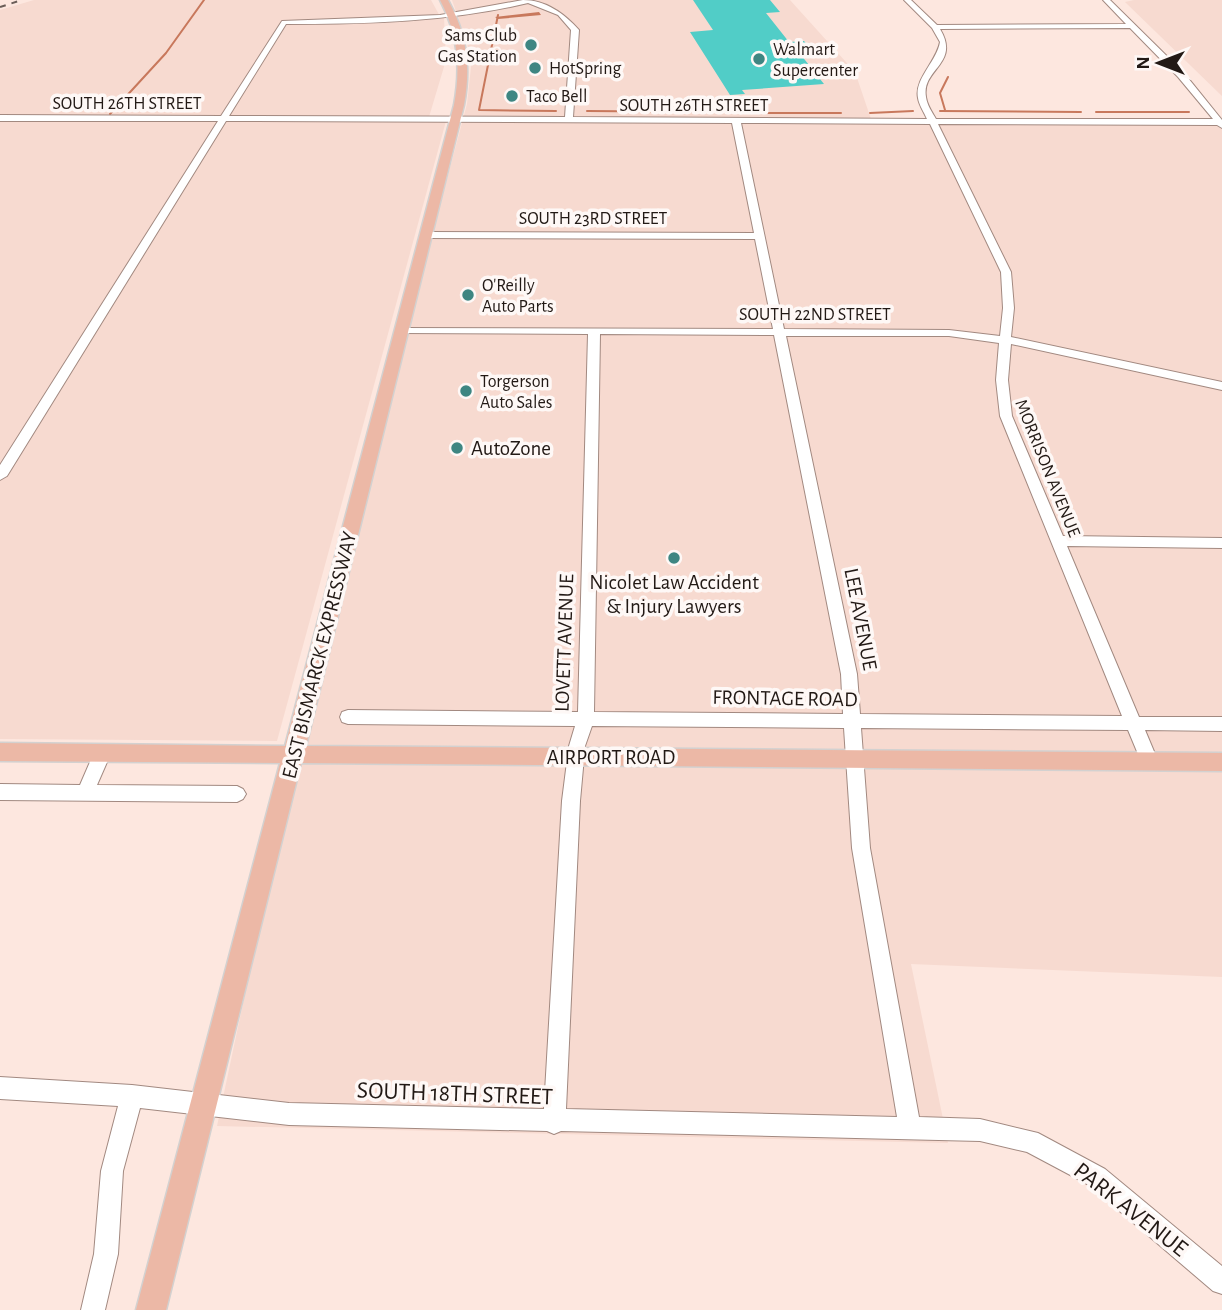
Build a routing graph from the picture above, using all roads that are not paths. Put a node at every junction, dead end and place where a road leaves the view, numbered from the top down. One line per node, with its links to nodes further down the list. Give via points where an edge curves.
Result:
1 (444, 0): 5 (main road, EAST BISMARCK EXPRESSWAY)
2 (529, 0): 5 (street); 11 (street, via 558,13 575,30)
3 (908, 0): 7 (street)
4 (1106, 0): 6 (street)
5 (452, 14): 9 (street, via 284,22); 10 (main road, EAST BISMARCK EXPRESSWAY, via 464,57)
6 (1133, 26): 7 (street); 14 (street)
7 (935, 27): 13 (street, MORRISON AVENUE, via 945,46 921,93)
8 (0, 118): 9 (street, SOUTH 26TH STREET)
9 (225, 119): 10 (street, SOUTH 26TH STREET); 22 (street)
10 (455, 120): 11 (street, SOUTH 26TH STREET); 15 (main road, EAST BISMARCK EXPRESSWAY)
11 (569, 120): 12 (street, SOUTH 26TH STREET)
12 (736, 121): 13 (street, SOUTH 26TH STREET); 16 (street, LEE AVENUE)
13 (933, 121): 14 (street, SOUTH 26TH STREET); 20 (street, MORRISON AVENUE, via 1004,264 1009,292)
14 (1220, 124)
15 (426, 235): 16 (street, SOUTH 23RD STREET); 17 (main road, EAST BISMARCK EXPRESSWAY)
16 (761, 236): 19 (street, LEE AVENUE)
17 (401, 330): 18 (street, SOUTH 22ND STREET); 32 (main road, EAST BISMARCK EXPRESSWAY)
18 (594, 330): 19 (street, SOUTH 22ND STREET); 26 (street, LOVETT AVENUE)
19 (779, 331): 20 (street, SOUTH 22ND STREET, via 935,332); 27 (street, LEE AVENUE, via 846,656)
20 (1004, 339): 21 (street, SOUTH 22ND STREET); 23 (street, MORRISON AVENUE, via 1003,406)
21 (1222, 386)
22 (0, 476)
23 (1058, 541): 24 (street); 28 (street, MORRISON AVENUE)
24 (1222, 543)
25 (348, 717): 26 (street, FRONTAGE ROAD)
26 (586, 718): 27 (street, FRONTAGE ROAD); 33 (street, LOVETT AVENUE)
27 (854, 721): 28 (street, FRONTAGE ROAD); 34 (street, LEE AVENUE)
28 (1134, 724): 29 (street, FRONTAGE ROAD); 35 (street, MORRISON AVENUE)
29 (1222, 724)
30 (0, 752): 31 (main road, AIRPORT ROAD)
31 (102, 753): 32 (main road, AIRPORT ROAD); 38 (street)
32 (293, 754): 33 (main road, AIRPORT ROAD); 42 (main road, EAST BISMARCK EXPRESSWAY)
33 (576, 756): 34 (main road, AIRPORT ROAD); 43 (street, LOVETT AVENUE)
34 (855, 759): 35 (main road, AIRPORT ROAD); 44 (street, LEE AVENUE, via 862,848)
35 (1149, 761): 36 (main road, AIRPORT ROAD)
36 (1222, 762)
37 (0, 792): 38 (street)
38 (85, 793): 39 (street)
39 (237, 794)
40 (0, 1088): 41 (street, SOUTH 18TH STREET)
41 (132, 1096): 42 (street, SOUTH 18TH STREET); 46 (street, via 112,1171 106,1254)
42 (203, 1105): 43 (street, SOUTH 18TH STREET, via 289,1114); 47 (main road, EAST BISMARCK EXPRESSWAY)
43 (554, 1123): 44 (street, SOUTH 18TH STREET)
44 (910, 1130): 45 (street, PARK AVENUE, via 980,1130 1030,1141 1097,1177)
45 (1222, 1282)
46 (93, 1310)
47 (151, 1310)

